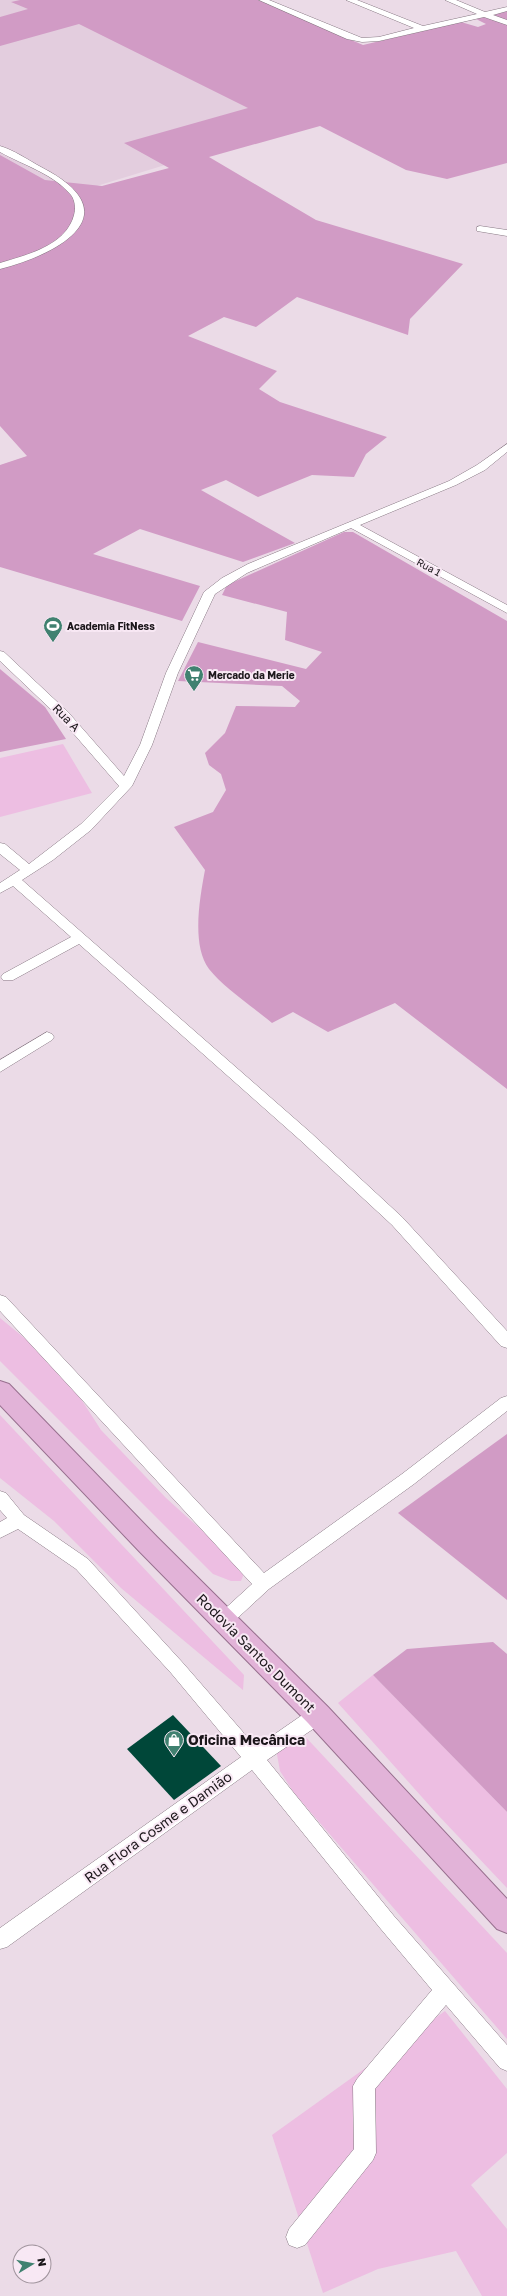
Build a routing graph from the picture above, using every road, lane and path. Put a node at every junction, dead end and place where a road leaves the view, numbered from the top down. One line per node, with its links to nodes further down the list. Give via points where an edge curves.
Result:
1 (263, 0): 7 (street, via 362,40 379,39)
2 (350, 0): 7 (street)
3 (449, 0): 5 (street)
4 (507, 9): 5 (street)
5 (484, 13): 6 (street); 7 (street)
6 (507, 23)
7 (423, 29)
8 (0, 149): 11 (street, via 63,184 74,193 80,205 77,223 56,244 40,253)
9 (480, 229): 10 (street)
10 (507, 233)
11 (0, 266)
12 (507, 447): 13 (street, via 478,471 455,483)
13 (351, 524): 14 (street, Rua 1); 16 (street, via 236,574 218,584 210,592 172,673 146,745)
14 (507, 610)
15 (0, 656): 16 (street, Rua A, via 64,715)
16 (126, 786): 18 (street, via 86,827)
17 (0, 847): 18 (street)
18 (28, 870): 19 (street)
19 (14, 880): 20 (street); 21 (street)
20 (0, 888)
21 (81, 938): 22 (street); 26 (street, via 397,1221)
22 (8, 977)
23 (47, 1037): 24 (street)
24 (0, 1067)
25 (0, 1301): 32 (street)
26 (507, 1342)
27 (0, 1390): 33 (highway, Rodovia Santos Dumont)
28 (507, 1402): 32 (street, via 408,1479)
29 (0, 1498): 30 (street)
30 (18, 1520): 31 (street); 35 (street, via 82,1564 177,1668)
31 (0, 1531)
32 (263, 1584): 33 (street)
33 (224, 1620): 34 (highway, Rodovia Santos Dumont)
34 (318, 1715): 35 (street, Rua Flora Cosme e Damião); 36 (highway, Rodovia Santos Dumont)
35 (254, 1758): 37 (street, Rua Flora Cosme e Damião); 38 (street, via 387,1922)
36 (507, 1920)
37 (0, 1940)
38 (446, 1989): 39 (street); 40 (street, via 364,2086 364,2153)
39 (507, 2061)
40 (297, 2237)

